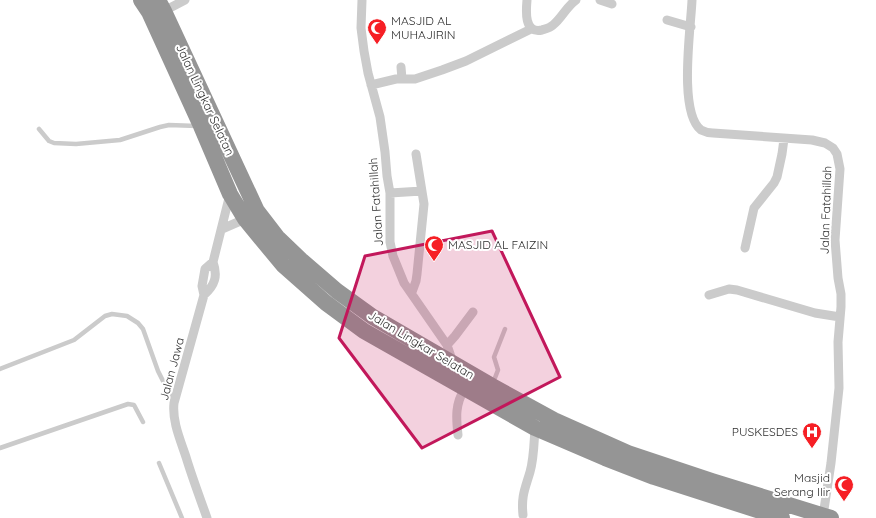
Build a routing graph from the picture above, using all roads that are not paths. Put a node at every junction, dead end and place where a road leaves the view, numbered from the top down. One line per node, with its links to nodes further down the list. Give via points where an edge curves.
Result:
1 (141, 0): 16 (highway, Jalan Lingkar Selatan)
2 (185, 0): 9 (street)
3 (362, 0): 15 (street, Jalan Fatahillah, via 361,28)
4 (527, 0): 12 (street, via 527,18)
5 (576, 0): 12 (street, via 553,25 538,31)
6 (600, 0): 8 (street)
7 (692, 0): 11 (street, Jalan Fatahillah)
8 (612, 4)
9 (161, 5): 25 (highway, Jalan Lingkar Selatan, via 256,211)
10 (667, 20): 11 (street)
11 (691, 27): 18 (street, Jalan Fatahillah, via 686,72 691,107 698,126 705,132)
12 (531, 28): 14 (street, via 466,61 415,79)
13 (400, 67): 14 (street)
14 (402, 79): 15 (street)
15 (372, 85): 21 (street, Jalan Fatahillah, via 380,117)
16 (201, 126): 17 (lane, via 169,125 120,140 76,144 49,141); 22 (highway, Jalan Lingkar Selatan)
17 (39, 129)
18 (784, 139): 26 (street, via 777,177 754,208); 30 (street, Jalan Fatahillah, via 812,140 833,148 838,154 840,169 835,240 841,294)
19 (416, 154): 20 (street)
20 (422, 191): 21 (street); 27 (street, via 424,204 420,254)
21 (390, 193): 27 (street, Jalan Fatahillah, via 391,249 402,277)
22 (230, 194): 23 (highway, Jalan Lingkar Selatan); 24 (street, Jalan Jawa)
23 (245, 219): 24 (street); 25 (highway, Jalan Lingkar Selatan)
24 (222, 229): 37 (street, Jalan Jawa, via 213,262 205,269 202,286 204,294)
25 (273, 242): 33 (highway, Jalan Lingkar Selatan, via 301,260 367,313); 36 (highway, Jalan Lingkar Selatan, via 284,264 326,304 364,331)
26 (745, 248)
27 (412, 292): 32 (street, Jalan Fatahillah)
28 (709, 296): 30 (street, via 729,289 737,290 815,313)
29 (473, 312): 32 (street)
30 (840, 317): 45 (street, Jalan Fatahillah, via 839,388)
31 (505, 329): 35 (lane, via 494,357 498,370)
32 (447, 345): 33 (street, Jalan Fatahillah)
33 (453, 364): 35 (highway, Jalan Lingkar Selatan)
34 (0, 369): 37 (lane, via 74,340 105,316 127,316 143,329 158,370)
35 (492, 386): 43 (highway, Jalan Lingkar Selatan, via 554,420)
36 (465, 388): 39 (highway, Jalan Lingkar Selatan); 40 (street, via 458,403)
37 (174, 402): 47 (street, Jalan Jawa, via 175,421)
38 (143, 422): 41 (lane, via 134,405 128,404)
39 (535, 428): 43 (highway, Jalan Lingkar Selatan, via 654,477); 44 (street, via 530,471 522,499)
40 (458, 435)
41 (0, 448)
42 (159, 463): 46 (lane)
43 (711, 488): 45 (highway, Jalan Lingkar Selatan); 48 (highway, Jalan Lingkar Selatan)
44 (524, 515)
45 (827, 517)
46 (182, 518)
47 (207, 518)
48 (782, 518)

